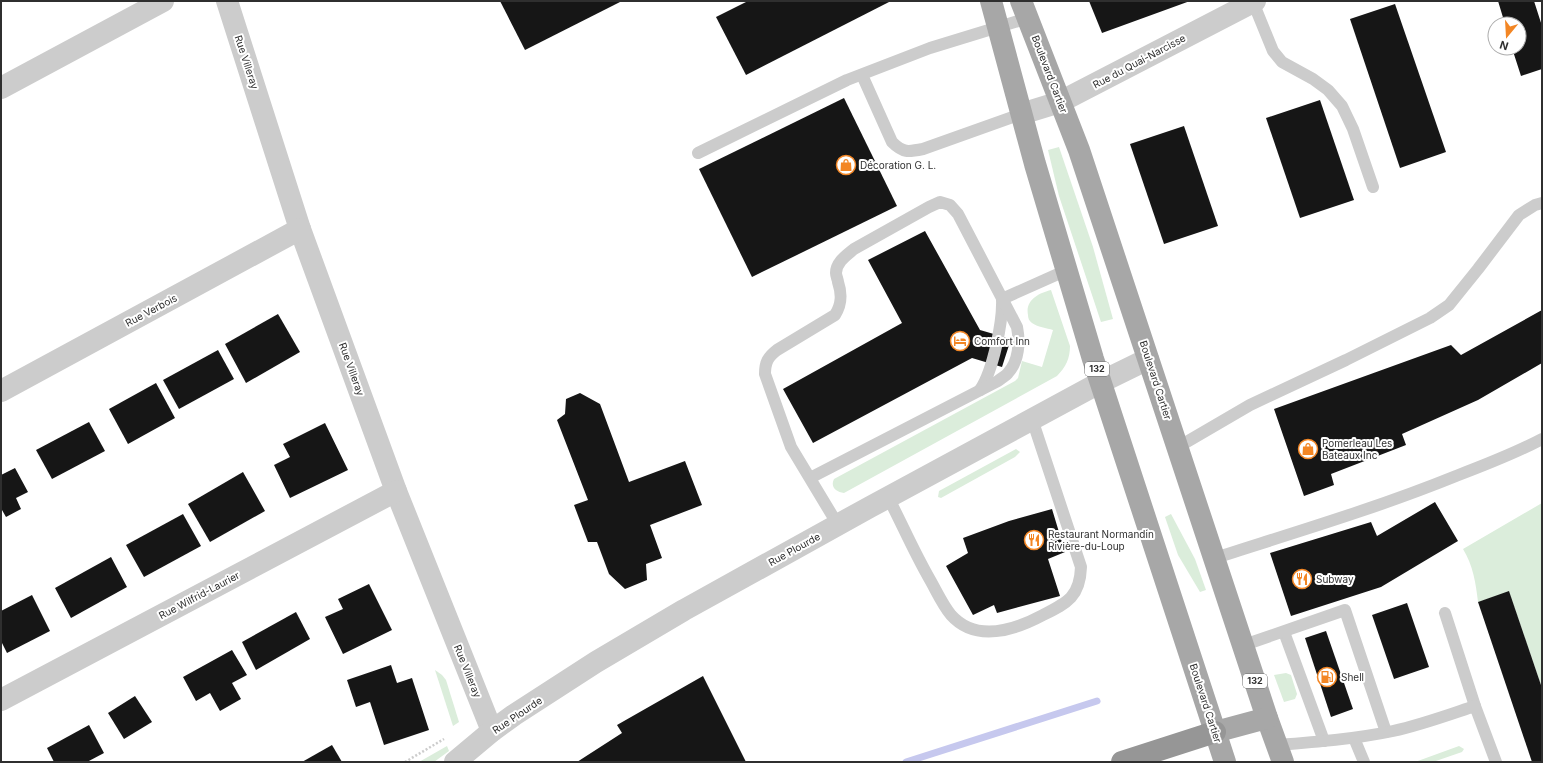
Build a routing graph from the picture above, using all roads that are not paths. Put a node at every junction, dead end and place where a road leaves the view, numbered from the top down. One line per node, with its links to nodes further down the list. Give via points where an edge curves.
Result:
1 (162, 1): 8 (street)
2 (227, 1): 14 (street, Rue Villeray)
3 (991, 1): 6 (main road, Boulevard Cartier / 132)
4 (1254, 1): 9 (street, Rue du Quai-Narcisse); 12 (lane, via 1273,51 1282,62 1328,90 1342,106 1353,129)
5 (1025, 10): 6 (lane); 9 (main road, Boulevard Cartier / 132)
6 (998, 27): 7 (lane, via 930,48); 10 (main road, Boulevard Cartier / 132)
7 (862, 75): 10 (lane, via 892,142 899,149 923,149); 11 (lane)
8 (1, 88)
9 (1060, 102): 10 (street, Rue du Quai-Narcisse); 17 (main road, Boulevard Cartier / 132, via 1079,150)
10 (1021, 114): 15 (main road, Boulevard Cartier / 132)
11 (698, 153)
12 (1373, 187)
13 (1542, 203): 23 (lane, via 1519,215 1449,305 1430,318 1250,405)
14 (300, 229): 20 (street, Rue Verbois); 25 (street, Rue Villeray)
15 (1067, 270): 16 (lane); 18 (main road, Boulevard Cartier / 132)
16 (1002, 299): 19 (lane, via 1001,320 991,364 986,381); 19 (lane, via 1017,327 1019,347 1014,365 1008,373); 24 (lane, via 958,214 950,205 940,202 844,257 836,273 842,296 840,308 835,315 777,350 765,365 765,374 791,447)
17 (1148, 359): 18 (street, Rue Plourde); 23 (main road, Boulevard Cartier / 132)
18 (1101, 382): 21 (street, Rue Plourde); 36 (main road, Boulevard Cartier / 132)
19 (980, 390): 24 (lane)
20 (1, 392)
21 (1032, 419): 26 (street, Rue Plourde); 26 (lane, via 1081,567 1075,593 1064,604 1031,622 990,632 969,628 959,622 935,589)
22 (1542, 439): 28 (lane, via 1517,452 1421,490 1329,523)
23 (1178, 447): 28 (main road, Boulevard Cartier / 132)
24 (810, 478): 27 (lane)
25 (396, 490): 32 (street, Rue Wilfrid-Laurier); 35 (street, Rue Villeray)
26 (888, 497): 27 (street, Rue Plourde)
27 (838, 525): 35 (street, Rue Plourde, via 609,654)
28 (1215, 558): 31 (main road, Boulevard Cartier / 132)
29 (1445, 613): 33 (lane)
30 (1284, 632): 31 (lane); 37 (lane, via 1345,610); 39 (lane)
31 (1244, 645): 34 (main road, Boulevard Cartier / 132)
32 (1, 700)
33 (1475, 706): 37 (lane); 45 (lane)
34 (1267, 718): 36 (main road); 40 (main road, Boulevard Cartier / 132)
35 (492, 731): 41 (street, Rue Plourde)
36 (1215, 732): 42 (highway); 43 (main road, Boulevard Cartier / 132)
37 (1386, 732): 38 (lane)
38 (1354, 738): 39 (lane); 44 (lane)
39 (1324, 741): 40 (lane)
40 (1278, 757)
41 (455, 762)
42 (1122, 762)
43 (1225, 762)
44 (1364, 762)
45 (1496, 762)

